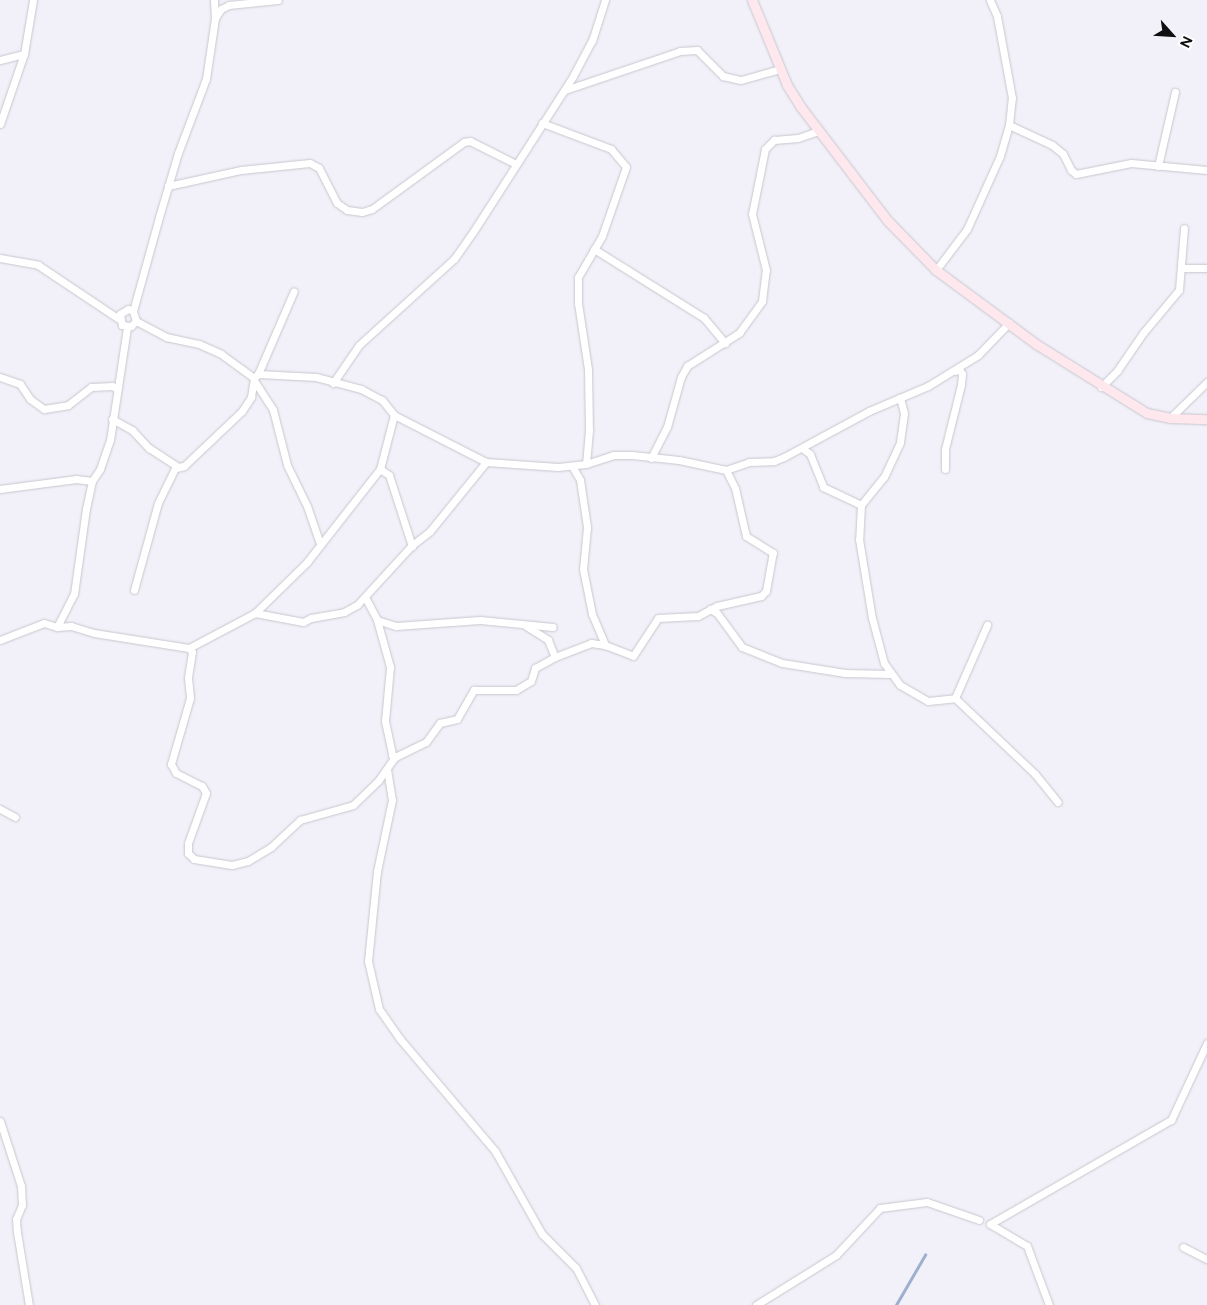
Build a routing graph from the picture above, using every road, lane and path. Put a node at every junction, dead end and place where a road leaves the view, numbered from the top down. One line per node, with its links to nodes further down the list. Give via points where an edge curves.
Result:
1 (33, 0): 8 (street)
2 (214, 0): 7 (street)
3 (278, 0): 7 (street, via 221,8)
4 (605, 0): 11 (street, via 592,41)
5 (752, 0): 10 (main road)
6 (990, 0): 15 (street, via 997,16 1012,98)
7 (215, 18): 20 (street, via 206,79)
8 (24, 54): 9 (street); 14 (street)
9 (0, 60)
10 (780, 69): 11 (street, via 741,80 723,76 697,50 680,51); 16 (main road)
11 (565, 90): 13 (street)
12 (1174, 92): 18 (street)
13 (542, 123): 17 (street); 22 (street, via 593,139 611,148 625,162 624,180)
14 (0, 124)
15 (1009, 125): 18 (street, via 1052,145 1063,154 1076,174 1115,164); 26 (street, via 1000,156 967,229)
16 (818, 131): 26 (main road, via 888,221); 33 (street, via 798,138 774,140 765,149 752,214 766,270 766,286 752,320)
17 (516, 164): 20 (street, via 470,141 464,142 372,209 362,212 347,210 337,203 319,168 310,163 241,170); 38 (street, via 454,259 359,345)
18 (1158, 166): 19 (street)
19 (1207, 170)
20 (168, 186): 28 (street)
21 (1184, 228): 24 (street)
22 (594, 249): 33 (street, via 704,318); 49 (street, via 578,276 577,288 588,368)
23 (0, 258): 29 (street, via 38,265)
24 (1183, 268): 25 (street); 39 (street, via 1179,290)
25 (1207, 268)
26 (936, 270): 31 (main road)
27 (294, 291): 36 (street)
28 (133, 311): 29 (street, via 123,310); 30 (street)
29 (119, 319): 32 (street)
30 (136, 321): 32 (street); 36 (street, via 166,337 199,344 221,354)
31 (1009, 323): 34 (street, via 978,355); 39 (main road)
32 (128, 327): 40 (street)
33 (725, 343): 47 (street, via 687,366 667,428)
34 (953, 372): 41 (street); 52 (street, via 959,369 962,374 945,449)
35 (0, 377): 40 (street, via 20,384 30,399 44,409 68,405 91,387 112,386)
36 (256, 378): 38 (street, via 316,377); 50 (street, via 251,397 235,420); 58 (street, via 273,410 289,470 307,506)
37 (1207, 382): 43 (street)
38 (333, 383): 42 (street, via 345,382 382,400)
39 (1101, 387): 43 (main road, via 1146,413)
40 (117, 389): 44 (street)
41 (900, 398): 46 (street); 57 (street, via 904,413 900,442 884,477)
42 (394, 415): 48 (street); 53 (street)
43 (1170, 418): 45 (main road)
44 (112, 419): 50 (street, via 132,430 149,448 178,467); 55 (street, via 110,440)
45 (1207, 419)
46 (802, 448): 54 (street, via 774,461 749,462); 57 (street, via 810,454 824,488)
47 (651, 458): 49 (street, via 613,455); 54 (street)
48 (486, 462): 51 (street, via 532,467); 59 (street, via 462,496)
49 (586, 464): 51 (street)
50 (184, 466): 60 (street, via 175,468 158,503)
51 (572, 466): 70 (street, via 580,480 587,528 583,551 584,586)
52 (945, 469)
53 (380, 470): 58 (street, via 352,510); 59 (street, via 389,475)
54 (726, 470): 62 (street, via 735,488 746,536 773,553 773,564 766,591 761,596)
55 (92, 481): 56 (street, via 76,479); 67 (street, via 78,578 74,594)
56 (0, 489)
57 (861, 505): 73 (street, via 859,539 872,618 884,663)
58 (320, 544): 63 (street, via 307,562)
59 (412, 546): 61 (street)
60 (134, 590)
61 (365, 597): 63 (street, via 344,612 303,622); 64 (street)
62 (710, 609): 70 (street, via 698,616 658,618 633,656); 73 (street, via 717,613 742,647 782,663 845,673)
63 (255, 613): 71 (street)
64 (376, 620): 65 (street, via 396,626 480,620); 75 (street, via 390,667 384,721 392,755)
65 (525, 626): 68 (street); 72 (street, via 548,640)
66 (987, 626): 74 (street)
67 (57, 627): 69 (street, via 44,623); 71 (street, via 71,626 94,633)
68 (553, 627)
69 (0, 640)
70 (605, 645): 72 (street, via 591,643)
71 (189, 648): 76 (street, via 192,652 188,678 190,698 171,764 176,773 202,786 206,793 188,843 189,856 232,865 248,861 300,820 353,805)
72 (555, 657): 75 (street, via 535,668 531,680 516,690 474,690 457,719 440,723 426,742)
73 (891, 674): 74 (street, via 900,685 928,701)
74 (955, 698): 77 (street, via 1035,774)
75 (396, 757): 76 (street)
76 (387, 770): 87 (street, via 392,800 377,871 368,961 379,1009 400,1040 495,1151 542,1234 576,1268)
77 (1058, 802)
78 (0, 809): 79 (street)
79 (15, 817)
80 (1207, 1043): 88 (street, via 1171,1120 990,1224 1027,1246)
81 (0, 1121): 86 (street, via 21,1186 22,1205 16,1220)
82 (979, 1220): 85 (street, via 927,1202 880,1208 836,1256)
83 (1183, 1248): 84 (street)
84 (1207, 1259)
85 (759, 1304)
86 (29, 1305)
87 (595, 1305)
88 (1048, 1305)

